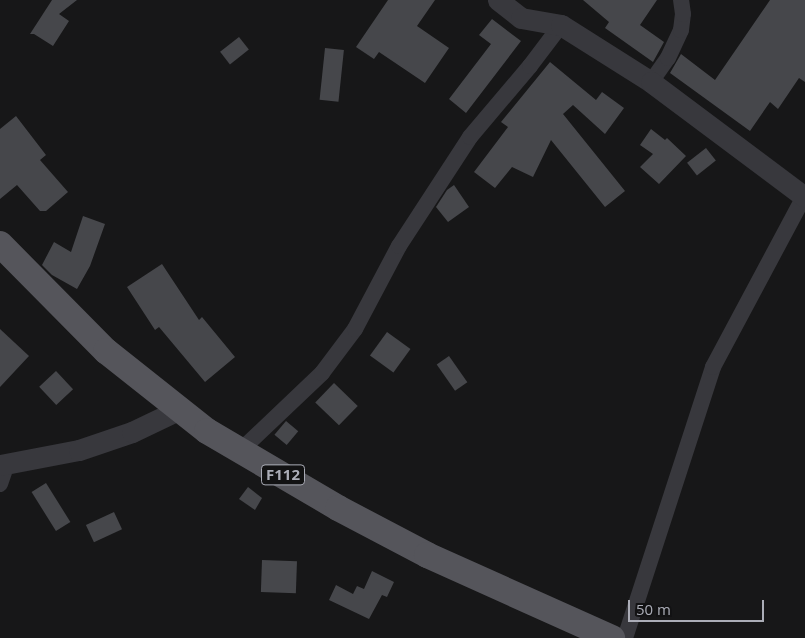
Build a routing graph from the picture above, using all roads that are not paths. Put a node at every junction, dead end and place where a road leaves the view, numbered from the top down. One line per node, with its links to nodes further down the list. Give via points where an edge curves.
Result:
1 (498, 0): 3 (street, via 521,18)
2 (681, 0): 4 (street, via 680,30 668,58)
3 (561, 25): 4 (street); 8 (street, via 470,137 399,246 355,329 328,366)
4 (651, 82): 5 (street)
5 (805, 196): 11 (street, via 713,367)
6 (0, 244): 7 (main road, F112, via 106,351)
7 (178, 410): 8 (main road, F112); 9 (street, via 132,432)
8 (241, 450): 10 (main road, F112, via 338,508 426,555)
9 (2, 471)
10 (612, 638)
11 (626, 638)

